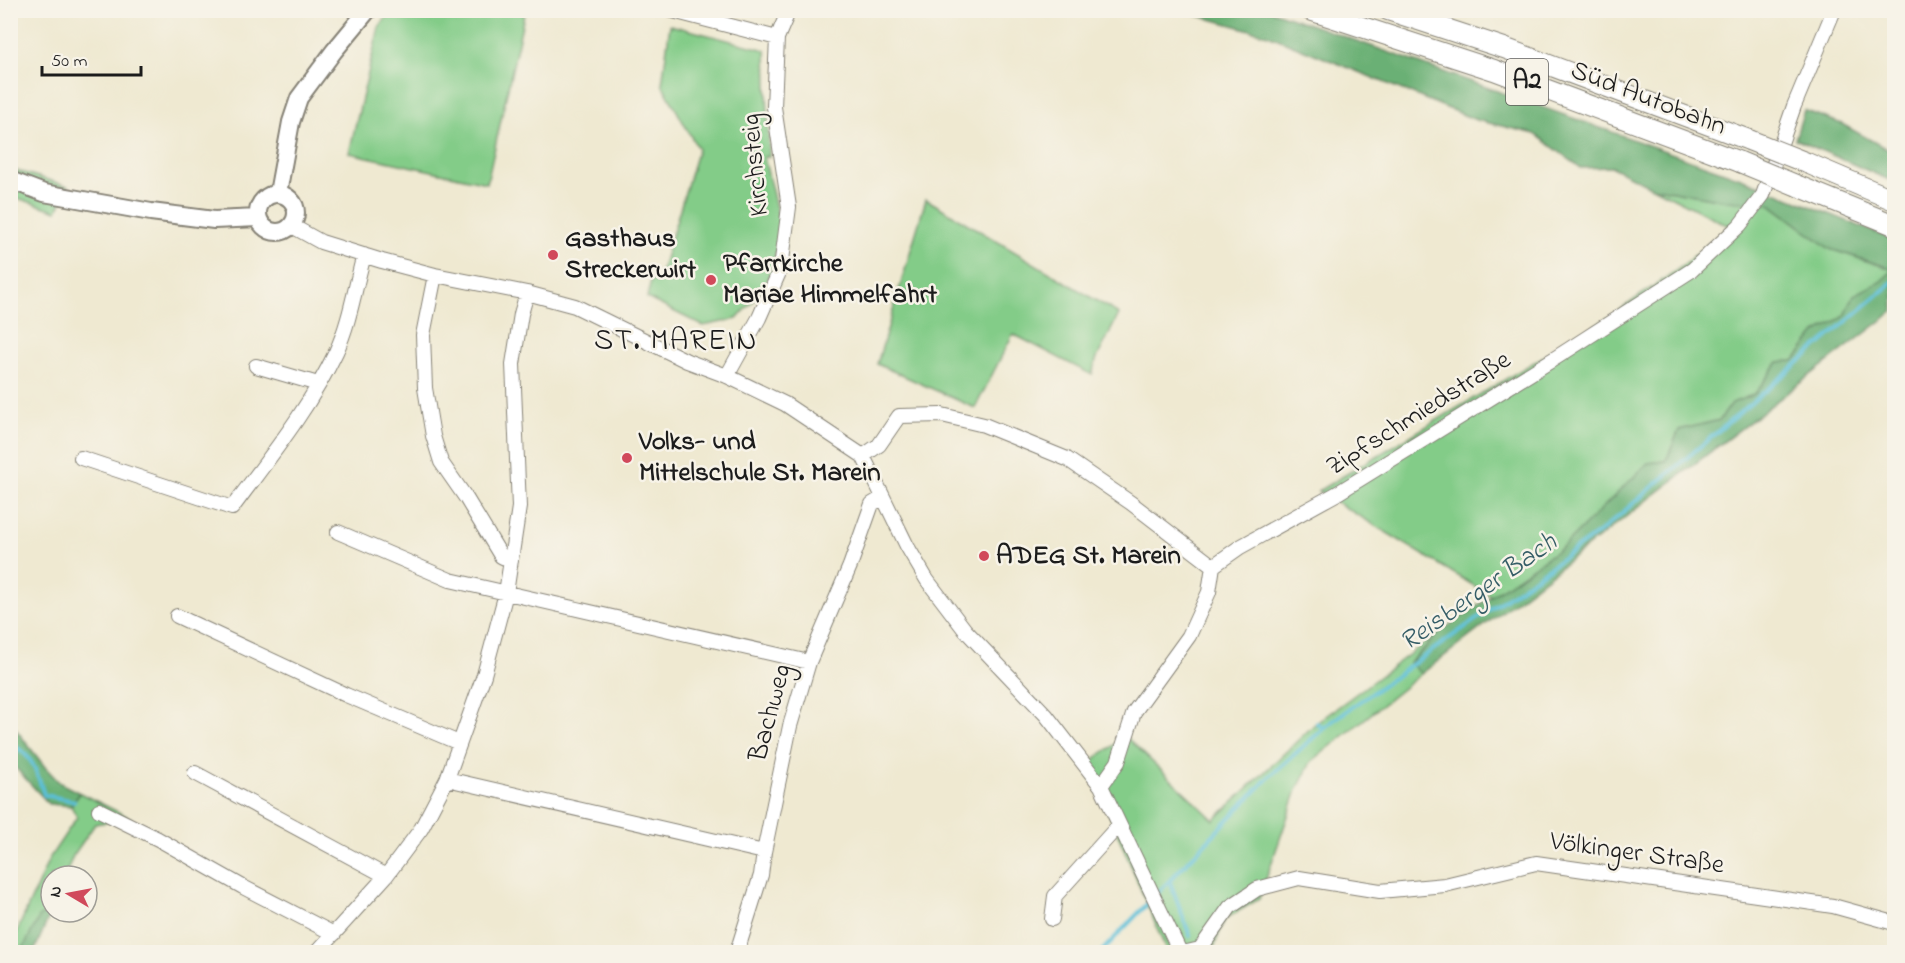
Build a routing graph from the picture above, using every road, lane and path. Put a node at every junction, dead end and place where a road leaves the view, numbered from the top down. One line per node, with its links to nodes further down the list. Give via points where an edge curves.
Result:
1 (368, 10): 9 (main road, via 299,98)
2 (669, 10): 7 (street)
3 (789, 10): 7 (street, Kirchsteig)
4 (1310, 10): 12 (highway, Süd Autobahn / A2, bridge, via 1494,70 1740,162)
5 (1388, 10): 10 (highway, Süd Autobahn / A2, bridge, via 1504,48 1749,140)
6 (1834, 10): 25 (street, Zipfschmiedstraße, via 1762,195 1740,225 1692,270 1336,494 1240,547)
7 (777, 38): 18 (street, Kirchsteig, via 774,107 789,207 780,268 759,318)
8 (10, 180): 11 (main road, via 44,193 151,212 214,220)
9 (278, 193): 11 (main road, via 264,198); 13 (main road, via 286,195 296,206)
10 (1894, 200)
11 (258, 218): 13 (main road, via 271,231 284,231)
12 (1894, 225)
13 (292, 226): 14 (street, via 321,242)
14 (364, 255): 15 (street); 19 (street, via 346,324)
15 (435, 275): 16 (street); 24 (street, via 423,335 425,388 433,436 441,462 501,555)
16 (526, 293): 18 (street, via 575,306 687,362); 24 (street, via 513,364 519,507)
17 (256, 366): 19 (street)
18 (727, 376): 20 (street, via 785,404)
19 (318, 384): 21 (street, via 302,413 232,508)
20 (863, 456): 22 (street); 25 (street, via 879,445 899,416 942,415 984,425 1067,459)
21 (81, 458)
22 (882, 498): 28 (street, Bachweg, via 872,504); 32 (street, via 927,580 958,621 1046,716)
23 (338, 531): 26 (street, via 450,580)
24 (511, 561): 26 (street)
25 (1214, 566): 32 (street, via 1209,592 1189,636 1134,711 1119,762)
26 (506, 593): 28 (street); 29 (street, via 484,675)
27 (177, 616): 29 (street)
28 (809, 662): 35 (street, Bachweg, via 790,726)
29 (459, 743): 31 (street)
30 (195, 773): 36 (street)
31 (447, 779): 35 (street); 36 (street, via 421,829)
32 (1101, 786): 34 (street)
33 (99, 810): 39 (street)
34 (1119, 825): 37 (street, via 1055,896); 43 (street)
35 (764, 852): 42 (street, Bachweg, via 761,876)
36 (386, 876): 39 (street)
37 (1052, 919)
38 (1894, 923): 40 (street, Völkinger Straße, via 1833,906 1536,863 1445,885 1380,891 1299,878 1257,889 1230,907)
39 (334, 934): 41 (street)
40 (1197, 951)
41 (317, 952)
42 (737, 952)
43 (1180, 952)

